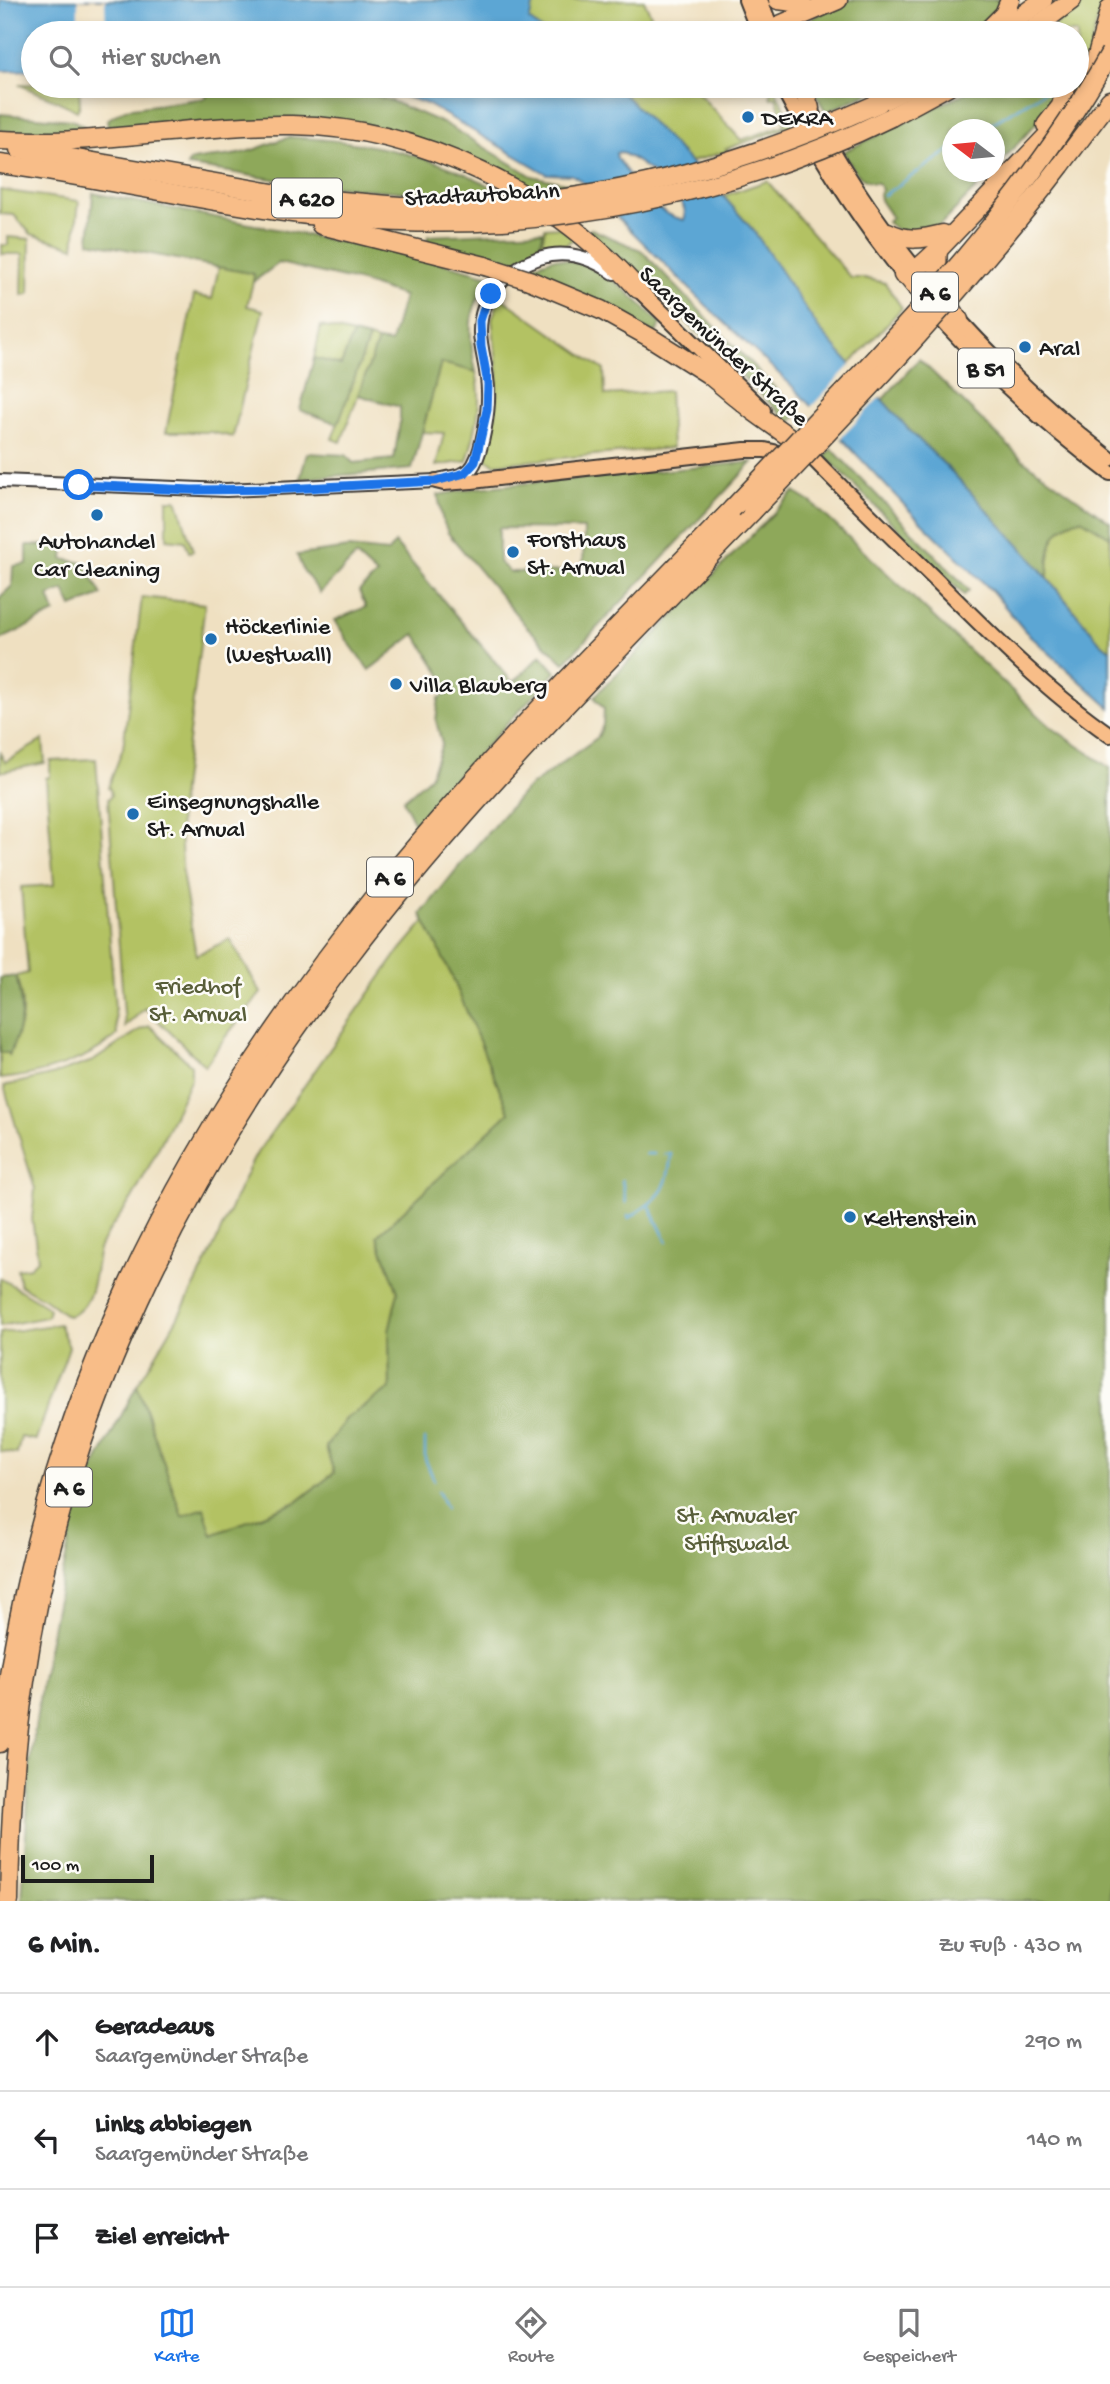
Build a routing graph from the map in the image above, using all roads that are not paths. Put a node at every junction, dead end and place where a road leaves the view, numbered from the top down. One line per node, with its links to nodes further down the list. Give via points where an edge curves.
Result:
1 (746, 0): 10 (main road)
2 (760, 0): 11 (main road)
3 (778, 0): 8 (highway)
4 (838, 0): 8 (highway)
5 (1010, 0): 14 (highway)
6 (1042, 0): 15 (highway)
7 (1072, 0): 16 (highway)
8 (812, 4): 12 (highway); 13 (highway)
9 (1110, 8): 18 (highway)
10 (759, 21)
11 (764, 21)
12 (781, 21)
13 (803, 21)
14 (996, 21)
15 (1014, 21)
16 (1044, 21)
17 (1110, 53): 19 (highway, A 6, bridge)
18 (1089, 79)
19 (1089, 88)
20 (789, 98): 39 (main road, B 51, via 829,169)
21 (805, 98): 28 (highway)
22 (898, 98): 29 (highway, Stadtautobahn / A 620)
23 (916, 98): 29 (highway, Stadtautobahn / A 620)
24 (1063, 98): 38 (highway, via 1055,116)
25 (1079, 98): 38 (highway)
26 (1083, 98): 50 (highway, A 6, bridge, via 982,237)
27 (1110, 100): 50 (highway, A 6, bridge, via 978,268 881,376 752,512)
28 (810, 108): 37 (main road, B 51)
29 (885, 110): 36 (highway, Stadtautobahn / A 620, bridge, via 803,156 684,193 594,211)
30 (0, 140): 32 (highway)
31 (0, 146): 32 (highway, Stadtautobahn / A 620)
32 (70, 157): 33 (highway, Stadtautobahn / A 620); 34 (highway, Stadtautobahn / A 620); 40 (highway, via 119,136 239,126 353,131 407,144 482,172 578,235)
33 (0, 163)
34 (116, 174): 35 (highway, Stadtautobahn / A 620); 36 (highway, Stadtautobahn / A 620, via 308,198)
35 (260, 209): 36 (highway, Stadtautobahn / A 620, via 374,221 461,223); 42 (highway, bridge, via 485,266 601,310 708,374)
36 (502, 213)
37 (888, 232): 38 (highway); 39 (main road, B 51)
38 (941, 242): 39 (highway); 41 (highway, via 936,269 940,289)
39 (910, 270): 41 (main road, B 51); 45 (main road, B 51, via 951,333 1014,394)
40 (638, 289): 42 (main road, Saargemünder Straße); 44 (street, Saargemünder Straße, via 594,261 572,255 542,257 515,269 500,283 486,302 480,321 488,392)
41 (959, 320): 43 (main road, B 51, via 1010,372)
42 (799, 444): 49 (main road, Saargemünder Straße)
43 (1110, 459)
44 (475, 462): 46 (street); 48 (street, via 465,473)
45 (1110, 473)
46 (503, 477): 48 (main road); 49 (main road, via 765,450 812,466)
47 (0, 481): 48 (street, via 226,490)
48 (436, 481)
49 (861, 508): 51 (main road, Saargemünder Straße, via 1022,663)
50 (589, 669): 52 (highway, A 6, via 466,789 379,891 300,994)
51 (1110, 735)
52 (236, 1102): 53 (highway, A 6, via 184,1172 87,1380 56,1468 29,1572); 54 (highway, A 6, via 151,1274 103,1385 73,1470 43,1584 25,1679 11,1813)
53 (0, 1743)
54 (9, 1901)

